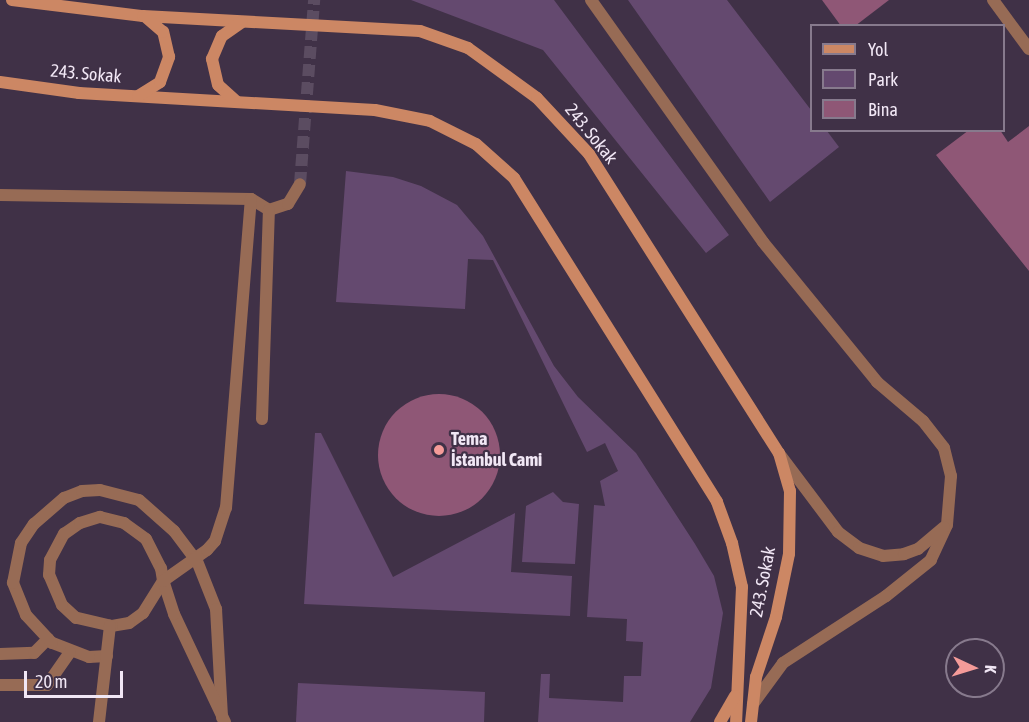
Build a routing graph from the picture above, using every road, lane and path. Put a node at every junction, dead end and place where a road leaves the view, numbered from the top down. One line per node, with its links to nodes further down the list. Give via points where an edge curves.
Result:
1 (12, 0): 4 (street, 243. Sokak)
2 (591, 0): 16 (street, via 763,242 877,382 922,420 944,448 951,476)
3 (993, 0): 6 (street)
4 (143, 16): 5 (street, 243. Sokak); 8 (street, via 163,32 169,57 160,82)
5 (243, 22): 9 (street, via 222,36 212,59 218,85); 15 (street, 243. Sokak, via 420,30 468,48 513,78 589,154)
6 (1029, 49)
7 (0, 82): 8 (street, 243. Sokak)
8 (137, 97): 9 (street, 243. Sokak)
9 (238, 102): 25 (street, 243. Sokak, via 375,110 430,121 476,144 514,178 717,502 742,587)
10 (300, 184): 13 (street, via 288,204)
11 (0, 195): 12 (street)
12 (251, 199): 13 (street); 17 (street, via 226,508 215,541)
13 (269, 210): 14 (street)
14 (262, 419)
15 (779, 453): 16 (street, via 838,532 859,548 883,556 904,554 918,549); 26 (street, 243. Sokak, via 790,490 789,554 776,617 756,677)
16 (947, 525): 26 (street, via 930,560 886,596 783,663)
17 (197, 561): 18 (street); 20 (street, via 174,531 139,500 100,490 64,498 34,524 14,563 13,583 18,601); 27 (street, via 216,609)
18 (163, 581): 19 (street, via 143,613 129,622); 19 (street, via 154,548 135,530 100,517 72,527 57,544 51,560 52,589 76,618); 27 (street)
19 (110, 626): 23 (street)
20 (48, 639): 21 (street); 22 (street, via 34,653)
21 (70, 652): 23 (street); 24 (street, via 47,685)
22 (0, 654)
23 (108, 656): 28 (street)
24 (0, 685)
25 (736, 695): 29 (street); 30 (street, 243. Sokak)
26 (753, 704): 31 (street, 243. Sokak)
27 (223, 721)
28 (99, 722)
29 (720, 722)
30 (736, 722)
31 (751, 722)

